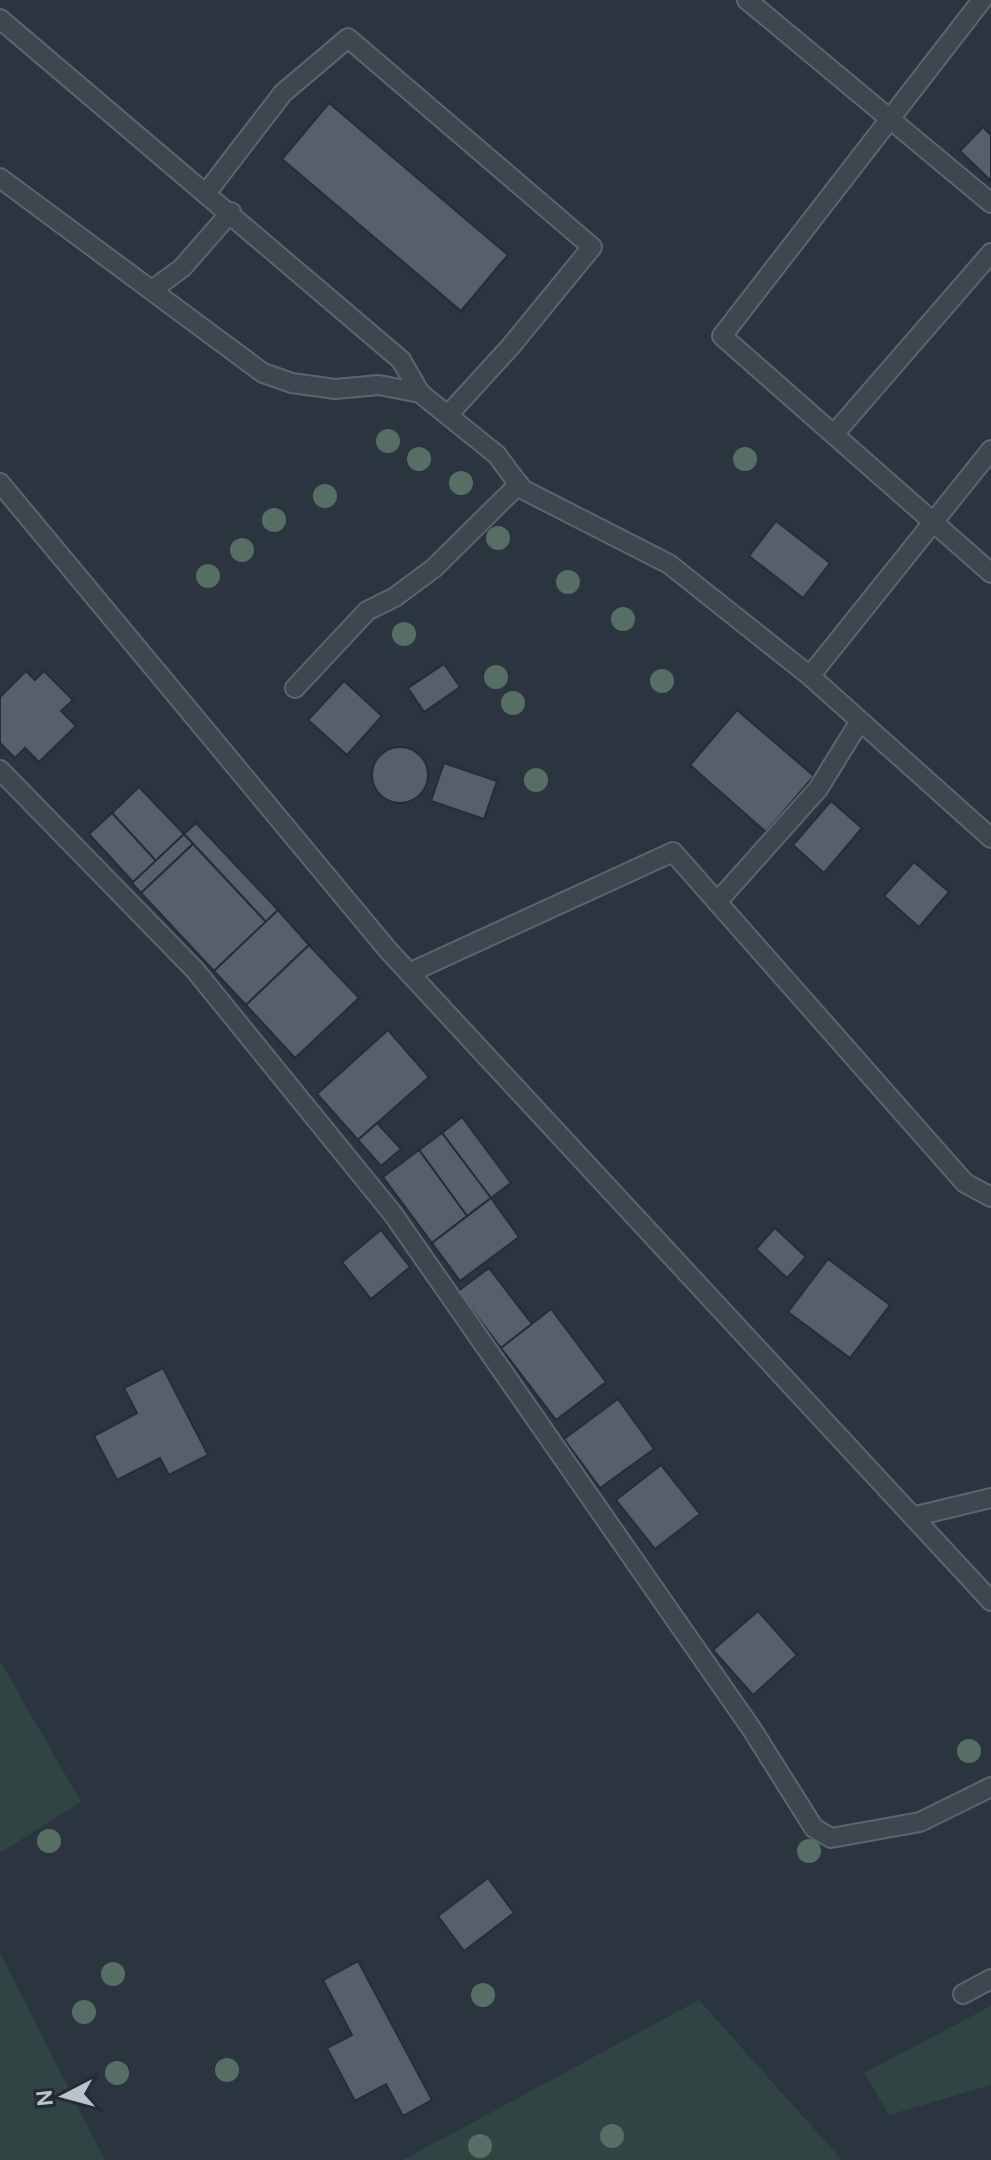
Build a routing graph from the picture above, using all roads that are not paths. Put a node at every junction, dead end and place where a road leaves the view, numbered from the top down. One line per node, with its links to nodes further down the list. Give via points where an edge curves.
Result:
1 (747, 0): 4 (lane)
2 (982, 0): 4 (lane)
3 (0, 19): 6 (lane)
4 (888, 118): 7 (lane); 13 (lane, via 722,336)
5 (0, 178): 10 (lane)
6 (207, 192): 8 (lane); 12 (lane, via 283,93 348,38 592,247)
7 (991, 203)
8 (231, 212): 10 (lane, via 182,268); 11 (lane, via 401,360)
9 (991, 253): 13 (lane)
10 (152, 290): 11 (lane, via 263,373 335,389 379,385)
11 (420, 393): 12 (lane)
12 (448, 415): 16 (lane, via 497,455)
13 (835, 433): 17 (lane)
14 (991, 450): 17 (lane)
15 (0, 483): 25 (lane)
16 (519, 484): 19 (lane, via 553,507 669,564); 20 (lane, via 434,568 367,611)
17 (935, 520): 18 (lane); 19 (lane)
18 (991, 573)
19 (810, 676): 21 (lane)
20 (295, 688)
21 (860, 721): 23 (lane); 24 (lane, via 818,789)
22 (0, 770): 30 (lane, via 195,970 393,1214 751,1728 814,1828 831,1838 920,1822)
23 (991, 838)
24 (717, 902): 25 (lane, via 673,852); 26 (lane, via 965,1183)
25 (409, 973): 28 (lane)
26 (991, 1197)
27 (991, 1498): 28 (lane)
28 (916, 1516): 29 (lane)
29 (991, 1601)
30 (991, 1787)
31 (991, 1979): 32 (lane)
32 (963, 1994)

